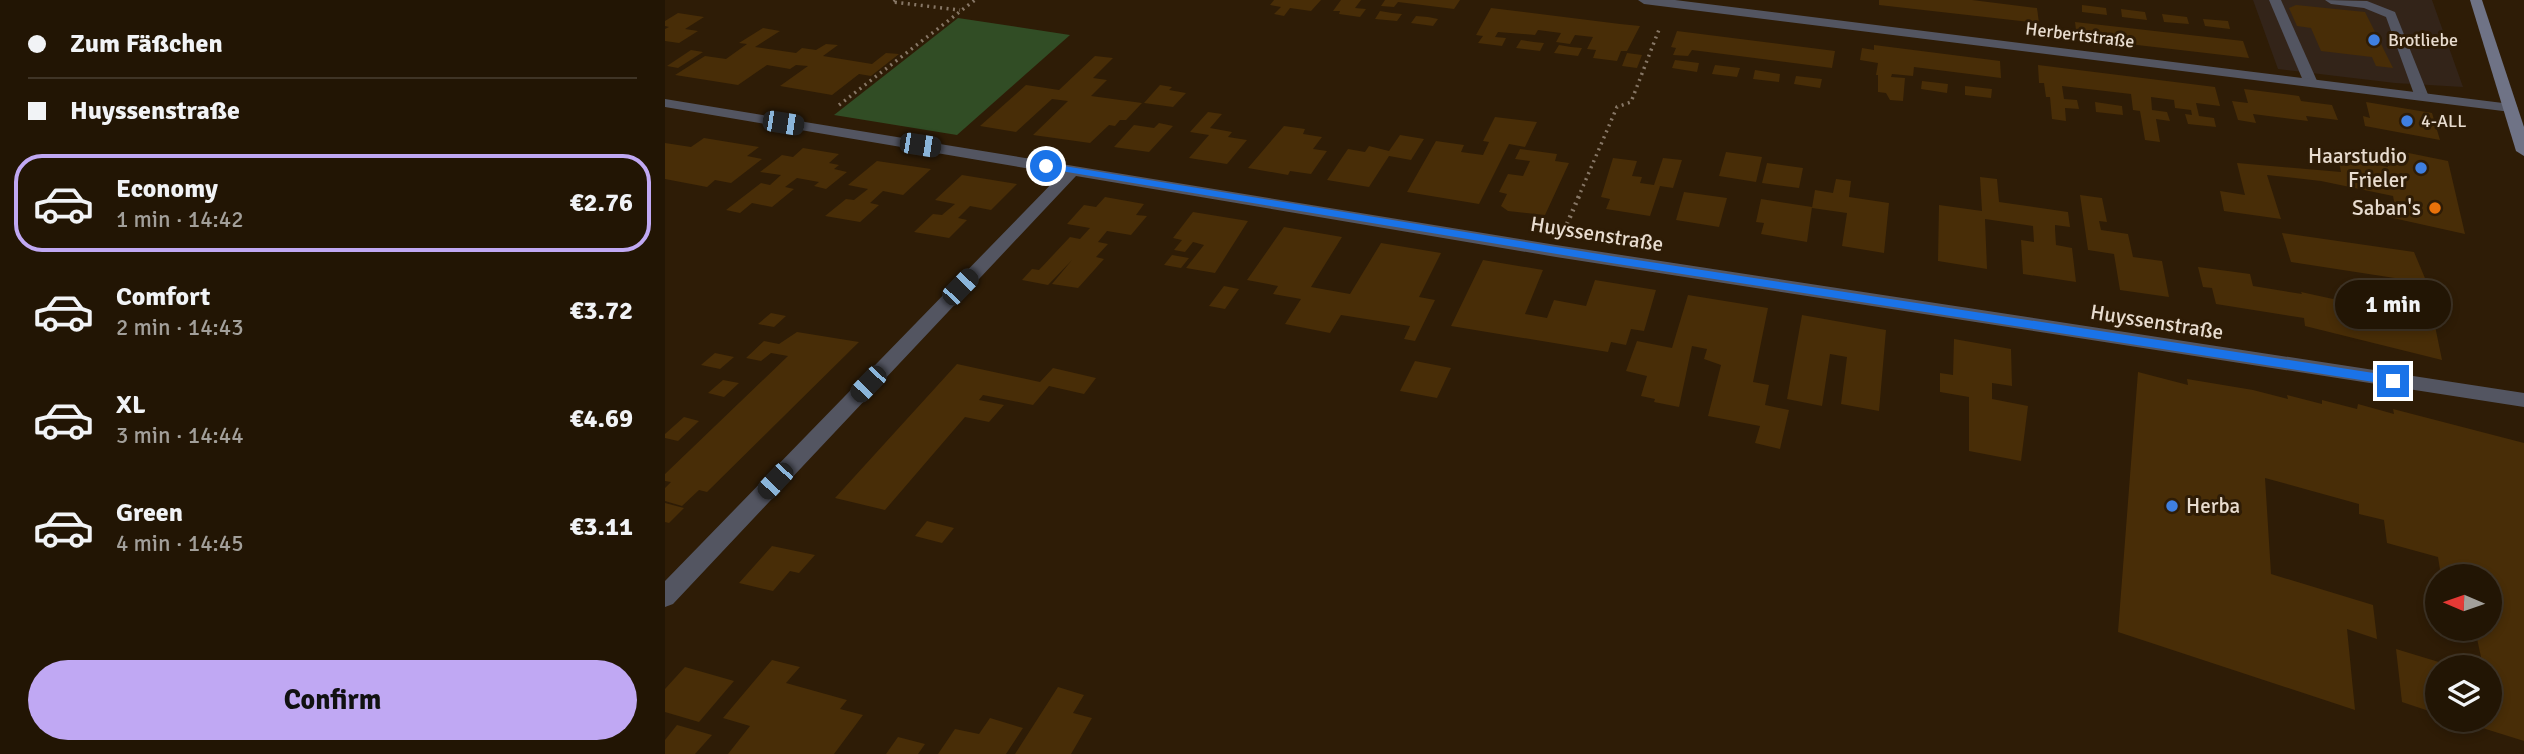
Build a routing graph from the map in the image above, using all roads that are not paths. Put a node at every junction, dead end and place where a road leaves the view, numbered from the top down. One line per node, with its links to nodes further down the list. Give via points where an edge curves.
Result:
1 (1644, 0): 5 (street, Herbertstraße)
2 (2275, 0): 5 (lane)
3 (2331, 0): 6 (lane, via 2367,5 2391,15)
4 (2476, 0): 8 (main road)
5 (2311, 83): 6 (street, Herbertstraße)
6 (2422, 97): 8 (street, Herbertstraße)
7 (665, 103): 10 (street, Huyssenstraße)
8 (2511, 108): 9 (main road)
9 (2524, 151)
10 (1072, 171): 11 (street, Huyssenstraße); 12 (street)
11 (2524, 401)
12 (665, 597)

